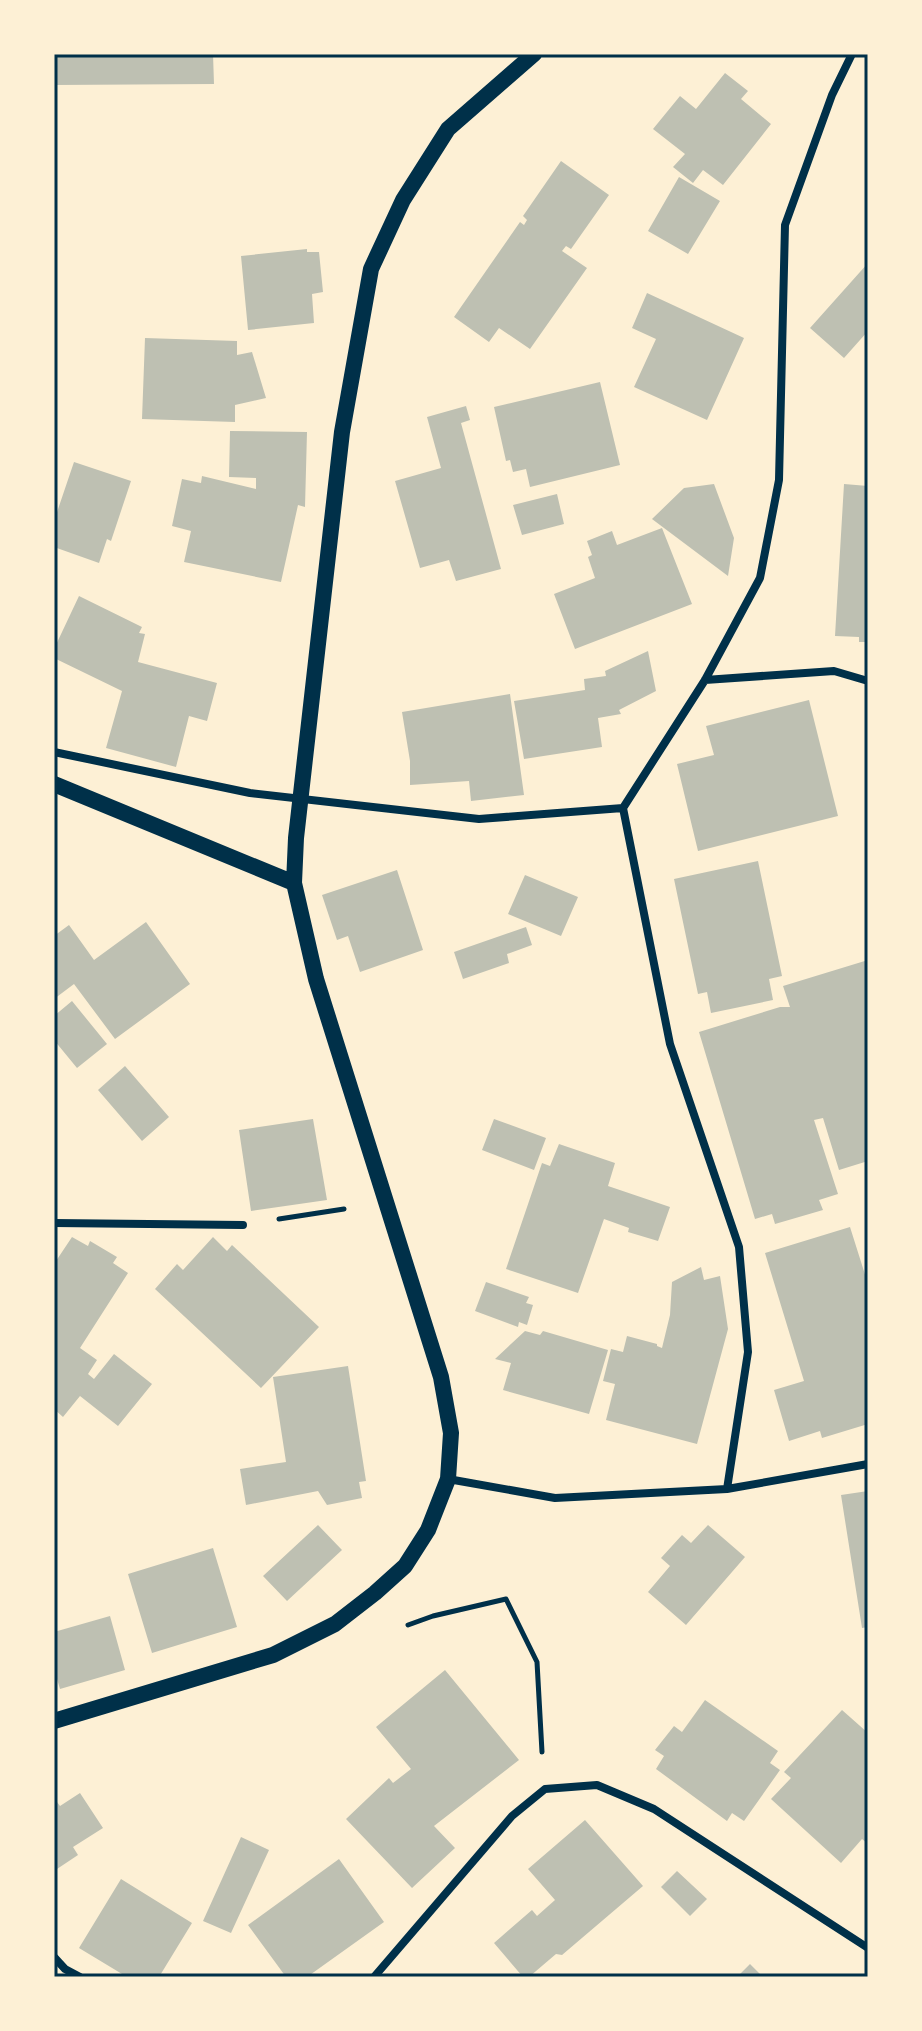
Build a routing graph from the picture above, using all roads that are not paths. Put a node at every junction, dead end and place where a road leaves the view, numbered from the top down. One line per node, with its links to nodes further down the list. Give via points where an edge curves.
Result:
1 (534, 54): 8 (main road, via 448,129 403,200 371,269 342,432)
2 (852, 54): 3 (street, via 785,225 779,480 760,578)
3 (705, 680): 4 (street, via 834,671); 7 (street)
4 (868, 681)
5 (54, 752): 7 (street, via 250,793 479,819)
6 (54, 784): 8 (main road)
7 (623, 808): 13 (street, via 670,1044 739,1247 748,1352)
8 (294, 883): 12 (main road, via 316,979 441,1377 451,1433)
9 (54, 1223): 10 (street)
10 (243, 1225)
11 (868, 1464): 13 (street)
12 (448, 1479): 13 (street, via 555,1498); 14 (main road, via 428,1530 405,1566 335,1624 273,1655)
13 (727, 1489)
14 (54, 1721)
15 (868, 1948): 18 (street, via 654,1809 597,1785 545,1789 512,1816)
16 (54, 1957): 17 (street)
17 (80, 1977)
18 (374, 1977)

